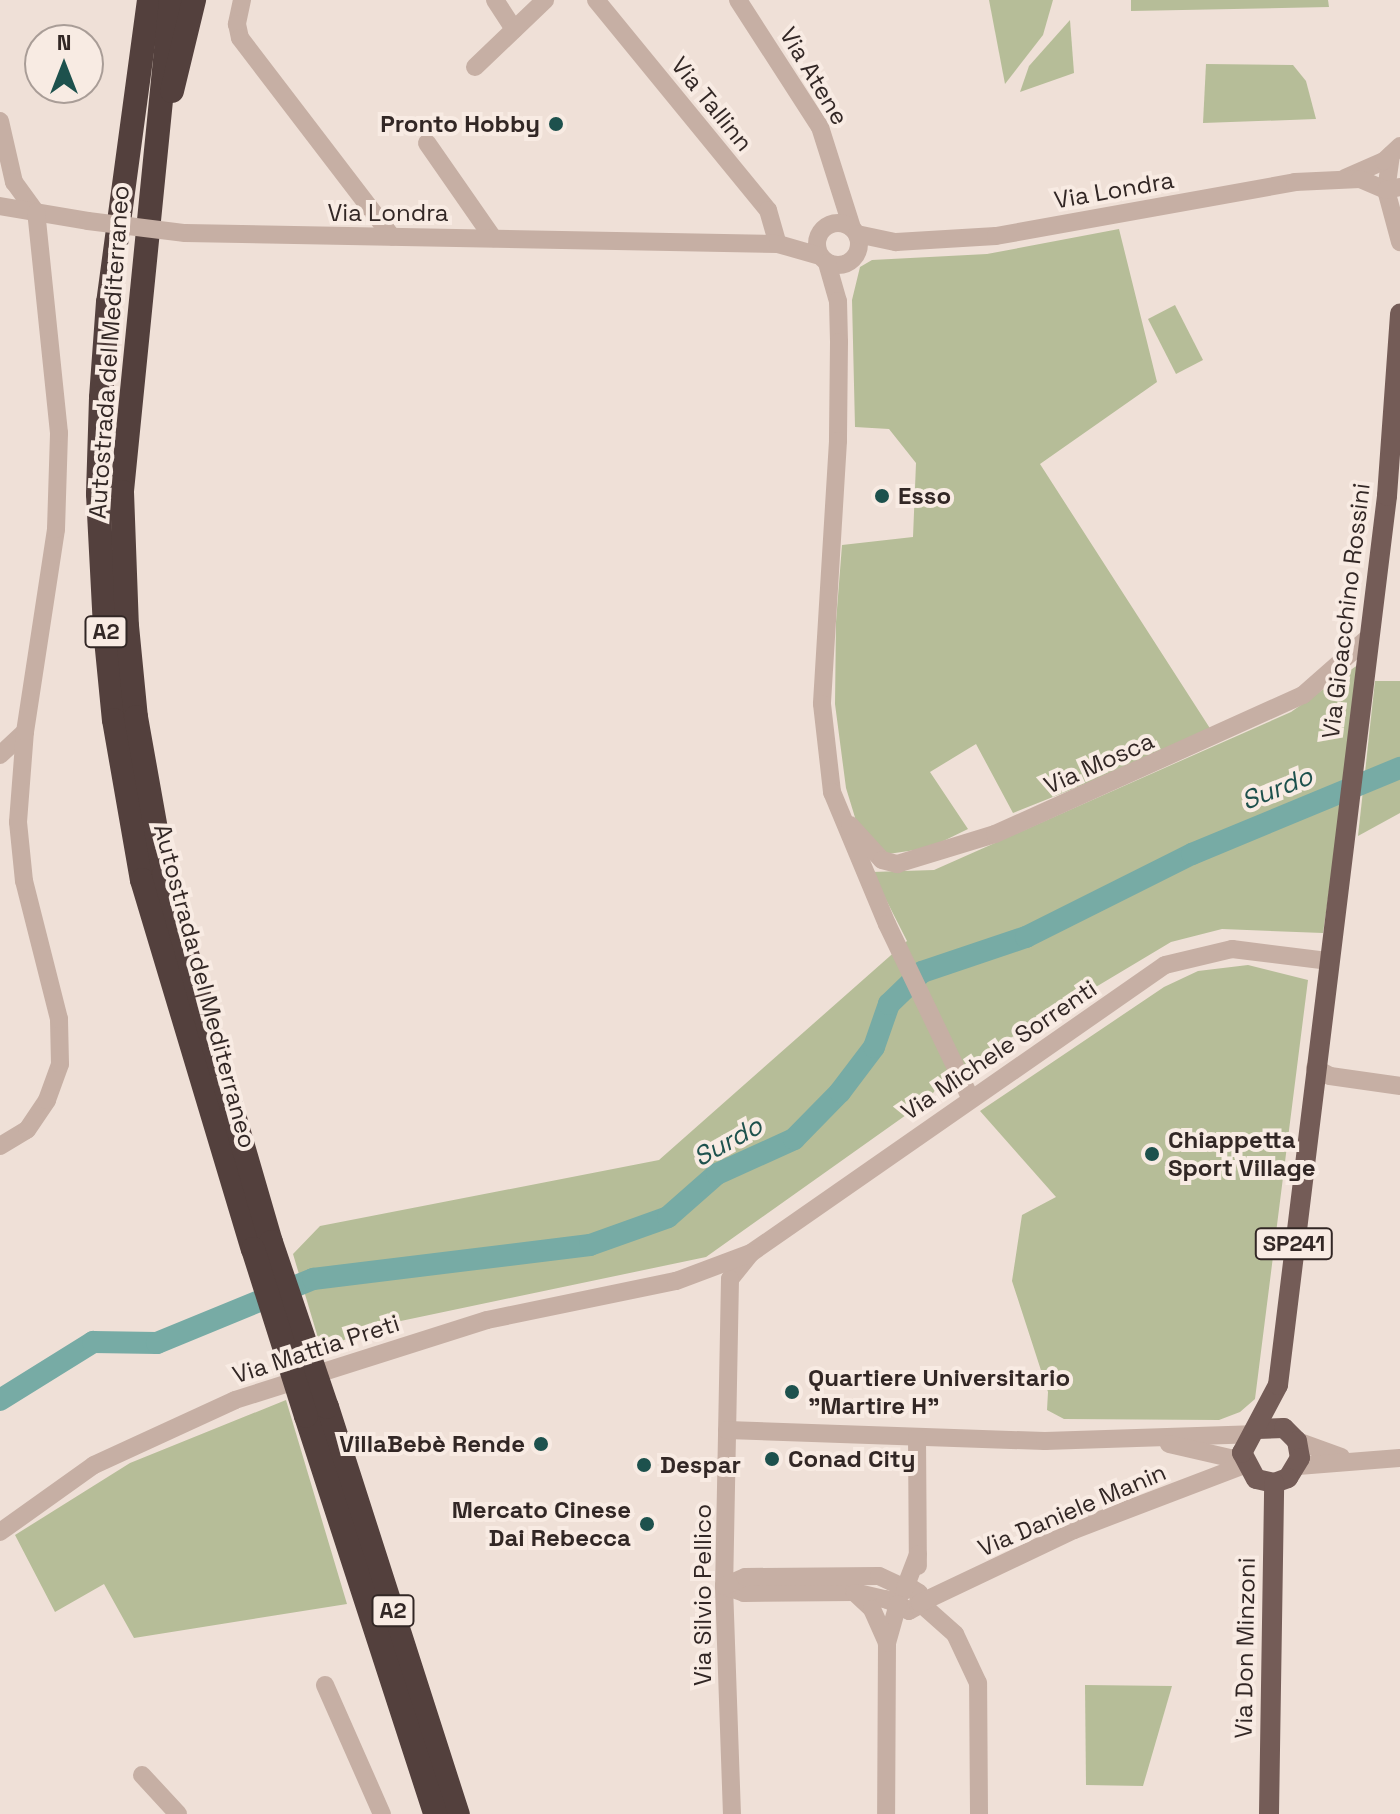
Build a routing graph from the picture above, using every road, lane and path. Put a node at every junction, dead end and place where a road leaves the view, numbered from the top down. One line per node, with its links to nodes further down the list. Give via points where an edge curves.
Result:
1 (135, 0): 11 (highway)
2 (149, 0): 11 (highway, Autostrada del Mediterraneo / A2)
3 (171, 0): 33 (highway, Autostrada del Mediterraneo / A2)
4 (194, 0): 33 (highway, via 172,92 145,328)
5 (242, 0): 24 (street, via 240,38)
6 (495, 0): 10 (street)
7 (545, 0): 10 (street)
8 (596, 0): 28 (street, Via Tallinn, via 768,210)
9 (738, 0): 18 (street, Via Atene, via 820,127)
10 (514, 29): 12 (street)
11 (140, 56): 47 (highway, Autostrada del Mediterraneo / A2, via 101,398 98,494 114,720 142,880)
12 (475, 67)
13 (0, 121): 16 (street)
14 (427, 143): 25 (street)
15 (1396, 150): 17 (street, Via Londra); 19 (street)
16 (7, 170): 20 (street); 21 (street)
17 (1341, 180): 19 (street, Via Londra); 26 (street, Via Londra, via 1295,182 996,236)
18 (836, 183): 22 (street, Via Atene); 23 (street, Via Atene)
19 (1393, 188): 27 (street)
20 (0, 205): 21 (street, Via Londra)
21 (36, 212): 24 (street, Via Londra, bridge, via 185,233); 37 (street, via 58,460 56,529)
22 (824, 229): 23 (street, via 837,223); 28 (street, Via Londra); 29 (street, Via Mosca)
23 (854, 231): 26 (street, Via Londra); 30 (street, Via Mosca, via 859,244)
24 (392, 237): 25 (street, Via Londra)
25 (493, 238): 28 (street, Via Londra)
26 (896, 242): 30 (street, Via Londra)
27 (1400, 242)
28 (778, 244): 29 (street, Via Londra)
29 (824, 259): 30 (street); 31 (street, Via Mosca)
30 (852, 261): 31 (street, Via Mosca)
31 (838, 301): 39 (street, Via Mosca, via 838,441 822,704 832,792)
32 (1400, 313): 34 (main road, Via Gioacchino Rossini / SP241)
33 (131, 365): 47 (highway, Autostrada del Mediterraneo / A2, via 122,492 127,626 150,805)
34 (1394, 475): 35 (main road, Via Gioacchino Rossini / SP241)
35 (1394, 496): 36 (main road, Via Gioacchino Rossini / SP241)
36 (1370, 636): 39 (street, Via Mosca, via 1303,695 1006,829 918,862 882,860); 41 (main road, Via Gioacchino Rossini / SP241)
37 (25, 732): 38 (street); 40 (street)
38 (0, 755)
39 (841, 814): 45 (street, Via Mosca)
40 (9, 819): 46 (street, via 59,1019 60,1064 47,1100 27,1130)
41 (1329, 961): 42 (main road, SP241); 45 (street, Via Michele Sorrenti, via 1232,949 1165,965)
42 (1315, 1068): 43 (street, via 1333,1065); 44 (street, via 1330,1076); 53 (main road, SP241, via 1278,1385)
43 (1400, 1075)
44 (1400, 1086)
45 (970, 1097): 48 (street, Via Michele Sorrenti)
46 (0, 1146)
47 (262, 1246): 51 (highway, Autostrada del Mediterraneo / A2, bridge)
48 (751, 1253): 49 (street, Via Michele Sorrenti); 50 (street, Via Mattia Preti)
49 (730, 1279): 50 (street, Via Mattia Preti); 52 (street, Via Silvio Pellico)
50 (676, 1281): 62 (street, Via Mattia Preti, via 487,1320 235,1400 94,1465)
51 (317, 1412): 71 (highway, Autostrada del Mediterraneo / A2); 72 (highway, Autostrada del Mediterraneo / A2)
52 (727, 1430): 54 (street); 63 (street, Via Silvio Pellico)
53 (1254, 1431): 55 (street); 56 (main road, via 1284,1428); 59 (main road)
54 (917, 1437): 55 (street); 65 (street, via 918,1554)
55 (1147, 1439): 59 (street)
56 (1297, 1441): 58 (street, via 1323,1453); 60 (main road)
57 (1400, 1458): 58 (street)
58 (1364, 1461): 60 (street)
59 (1243, 1463): 61 (main road, via 1256,1479); 65 (street, Via Daniele Manin)
60 (1298, 1466): 61 (main road)
61 (1274, 1483): 76 (main road, Via Don Minzoni)
62 (0, 1532)
63 (724, 1586): 64 (street, via 744,1593); 65 (street, via 745,1577 879,1576); 73 (street, Via Silvio Pellico)
64 (854, 1592): 65 (street); 66 (street, via 872,1609)
65 (911, 1600): 66 (street); 75 (street, via 955,1634 978,1683)
66 (887, 1643): 74 (street)
67 (325, 1685): 70 (street)
68 (142, 1775): 69 (street)
69 (178, 1814)
70 (382, 1814)
71 (435, 1814)
72 (458, 1814)
73 (732, 1814)
74 (886, 1814)
75 (979, 1814)
76 (1269, 1814)

